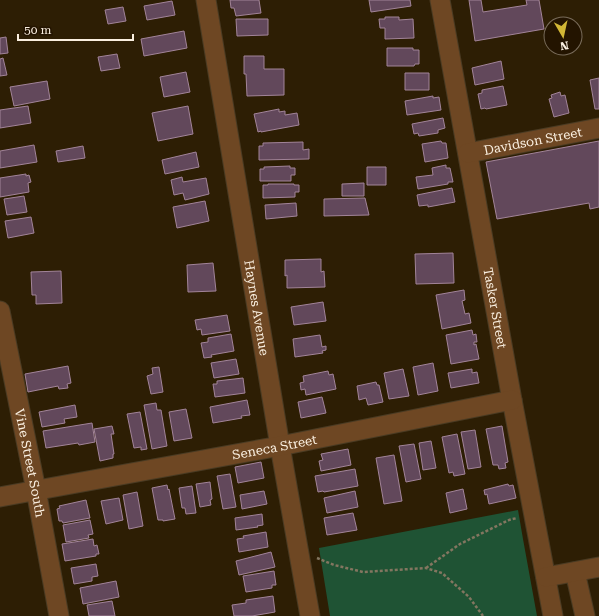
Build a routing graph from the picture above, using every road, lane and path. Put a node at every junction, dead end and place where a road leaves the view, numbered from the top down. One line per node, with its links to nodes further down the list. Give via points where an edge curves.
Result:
1 (206, 0): 7 (street, Haynes Avenue)
2 (440, 0): 4 (street, Tasker Street)
3 (599, 128): 4 (street, Davidson Street)
4 (468, 153): 6 (street, Tasker Street)
5 (1, 322): 8 (street, Vine Street South)
6 (512, 400): 7 (street, Seneca Street); 10 (street, Tasker Street)
7 (280, 446): 8 (street, Seneca Street); 11 (street, Haynes Avenue)
8 (36, 490): 9 (street, Seneca Street); 16 (street, Vine Street South)
9 (0, 497)
10 (534, 513): 13 (path, via 509,520 460,544); 15 (street, Tasker Street)
11 (299, 557): 13 (path, via 318,558 363,572); 17 (street, Haynes Avenue)
12 (599, 567): 14 (street)
13 (426, 568): 18 (path, via 442,573 469,596)
14 (575, 572): 15 (street); 20 (street)
15 (546, 577): 19 (street, Tasker Street)
16 (59, 616)
17 (310, 616)
18 (482, 616)
19 (553, 616)
20 (585, 616)

